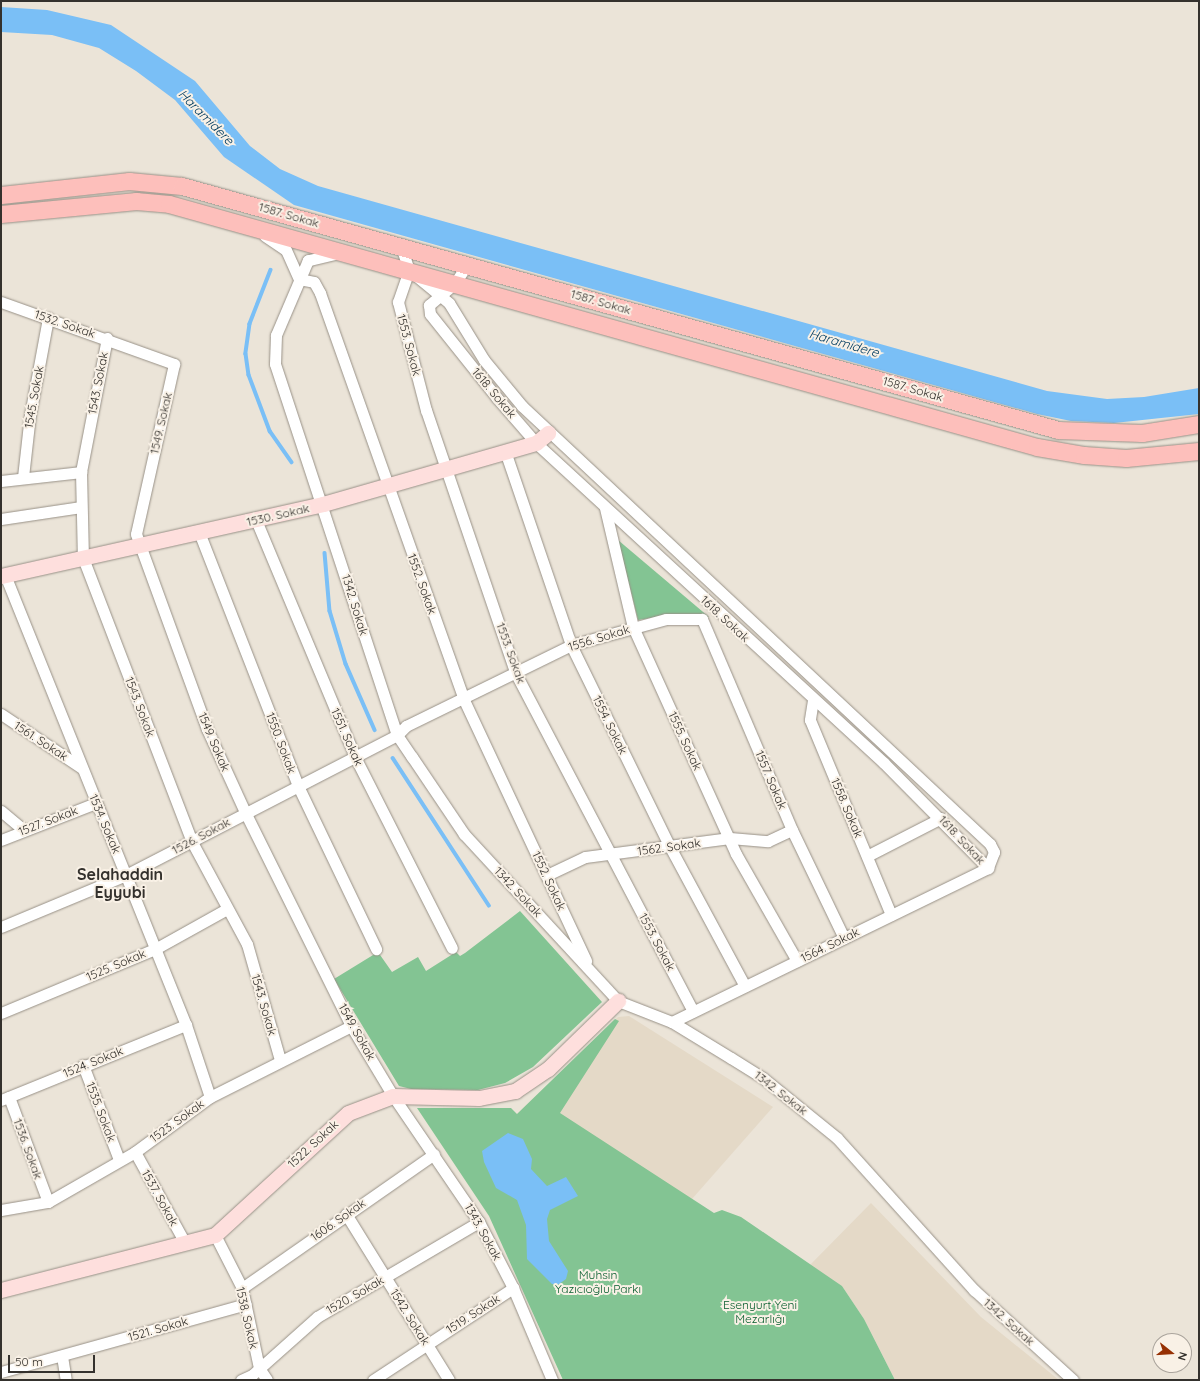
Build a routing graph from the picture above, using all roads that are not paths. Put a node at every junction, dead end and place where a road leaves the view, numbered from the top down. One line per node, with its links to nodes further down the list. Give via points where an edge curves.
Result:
1 (1, 195): 4 (main road, 1587. Sokak, via 129,181 158,182 212,193)
2 (1, 214): 3 (main road, 1587. Sokak, via 136,201 169,204)
3 (240, 222): 5 (main road, 1587. Sokak); 8 (street, via 286,250)
4 (401, 246): 6 (main road, 1587. Sokak); 7 (street)
5 (353, 254): 7 (main road, 1587. Sokak); 8 (street, 1342. Sokak, via 323,254 308,260)
6 (467, 264): 9 (street, 1618. Sokak); 15 (main road, 1587. Sokak, via 1058,430 1142,433)
7 (409, 270): 9 (main road, 1587. Sokak); 10 (street, 1618. Sokak); 20 (street, 1553. Sokak, via 398,302 426,410)
8 (299, 279): 24 (street, 1552. Sokak, via 314,282 320,293); 25 (street, 1342. Sokak, via 276,336 275,364 285,403)
9 (454, 284): 10 (street, 1618. Sokak); 19 (main road, 1587. Sokak, via 1037,447 1084,455 1126,458)
10 (440, 293): 16 (street, 1618. Sokak, via 484,360); 17 (street, 1618. Sokak, via 429,305 430,314)
11 (1, 302): 12 (street, 1532. Sokak)
12 (48, 318): 13 (street, 1532. Sokak); 22 (street, 1545. Sokak, via 30,415)
13 (107, 338): 14 (street, 1532. Sokak); 21 (street, 1543. Sokak)
14 (174, 364): 31 (street, 1549. Sokak, via 136,534)
15 (1199, 424)
16 (548, 433): 17 (street, 1530. Sokak); 57 (street, 1618. Sokak, via 990,844 994,852)
17 (536, 443): 18 (street, 1530. Sokak); 27 (street, 1618. Sokak)
18 (505, 451): 20 (street, 1530. Sokak); 36 (street, 1554. Sokak)
19 (1199, 451)
20 (448, 467): 24 (street, 1530. Sokak); 37 (street, 1553. Sokak)
21 (81, 472): 22 (street); 26 (street, 1543. Sokak)
22 (23, 477): 23 (street)
23 (1, 481)
24 (387, 485): 25 (street, 1530. Sokak); 38 (street, 1552. Sokak)
25 (323, 504): 29 (street, 1530. Sokak); 41 (street, 1342. Sokak)
26 (81, 507): 28 (street); 32 (street, 1543. Sokak)
27 (605, 508): 35 (street, 1555. Sokak); 39 (street, 1618. Sokak)
28 (1, 519)
29 (256, 520): 30 (street, 1530. Sokak); 42 (street, 1551. Sokak)
30 (199, 532): 31 (street, 1530. Sokak); 44 (street, 1550. Sokak)
31 (139, 545): 32 (street, 1530. Sokak); 47 (street, 1549. Sokak, via 207,729)
32 (83, 558): 33 (street, 1530. Sokak); 53 (street, 1543. Sokak)
33 (3, 576): 43 (street, 1534. Sokak)
34 (702, 619): 35 (street, 1556. Sokak, via 666,619); 50 (street, 1557. Sokak)
35 (633, 627): 36 (street, 1556. Sokak); 51 (street, 1555. Sokak)
36 (571, 644): 37 (street, 1556. Sokak); 54 (street, 1554. Sokak)
37 (516, 674): 38 (street, 1556. Sokak); 55 (street, 1553. Sokak)
38 (464, 700): 41 (street, 1556. Sokak, via 406,726); 59 (street, 1552. Sokak)
39 (813, 700): 48 (street, 1618. Sokak); 56 (street, 1558. Sokak, via 810,720)
40 (1, 714): 43 (street, 1561. Sokak)
41 (397, 735): 42 (street, 1526. Sokak); 68 (street, 1342. Sokak, via 464,834)
42 (354, 757): 44 (street, 1526. Sokak); 66 (street, 1551. Sokak)
43 (82, 768): 45 (street, 1534. Sokak)
44 (298, 786): 47 (street, 1526. Sokak); 65 (street, 1550. Sokak)
45 (96, 803): 49 (street, 1527. Sokak); 58 (street, 1534. Sokak)
46 (1, 811): 49 (street)
47 (245, 812): 53 (street, 1526. Sokak); 75 (street, 1549. Sokak)
48 (941, 818): 56 (street); 57 (street, 1618. Sokak)
49 (24, 830): 52 (street, 1527. Sokak)
50 (792, 830): 51 (street, 1562. Sokak, via 768,841); 63 (street, 1557. Sokak)
51 (730, 838): 54 (street, 1562. Sokak); 67 (street, 1555. Sokak)
52 (1, 840)
53 (192, 842): 58 (street, 1526. Sokak); 60 (street, 1543. Sokak)
54 (670, 847): 55 (street, 1562. Sokak); 69 (street, 1554. Sokak)
55 (611, 855): 59 (street, 1562. Sokak, via 585,857); 71 (street, 1553. Sokak)
56 (867, 856): 61 (street, 1558. Sokak)
57 (988, 868): 61 (street, 1564. Sokak)
58 (126, 875): 62 (street, 1526. Sokak); 64 (street, 1534. Sokak)
59 (547, 875): 68 (street, 1552. Sokak)
60 (227, 909): 64 (street, 1525. Sokak); 76 (street, 1543. Sokak, via 247,944)
61 (891, 916): 63 (street, 1564. Sokak)
62 (1, 927)
63 (844, 938): 67 (street, 1564. Sokak)
64 (155, 948): 72 (street, 1525. Sokak); 74 (street, 1534. Sokak)
65 (376, 948)
66 (452, 948)
67 (797, 961): 69 (street, 1564. Sokak)
68 (590, 970): 70 (street, 1342. Sokak)
69 (745, 986): 71 (street, 1564. Sokak)
70 (618, 1001): 73 (street, 1342. Sokak); 78 (street, 1522. Sokak, via 548,1069 515,1091 479,1098)
71 (693, 1011): 73 (street, 1564. Sokak)
72 (1, 1013)
73 (672, 1022): 105 (street, 1342. Sokak, via 763,1078 837,1138 974,1290)
74 (186, 1025): 77 (street, 1524. Sokak); 79 (street, 1534. Sokak)
75 (351, 1026): 76 (street, 1523. Sokak); 78 (street, 1549. Sokak)
76 (280, 1060): 79 (street, 1523. Sokak)
77 (83, 1065): 80 (street, 1524. Sokak); 83 (street, 1535. Sokak)
78 (393, 1096): 82 (street, 1343. Sokak); 88 (street, 1522. Sokak, via 348,1113)
79 (210, 1097): 81 (street, 1523. Sokak)
80 (5, 1099): 84 (street, 1536. Sokak)
81 (135, 1152): 83 (street, 1523. Sokak); 89 (street, 1537. Sokak)
82 (434, 1154): 86 (street, 1606. Sokak); 87 (street, 1343. Sokak)
83 (119, 1160): 84 (street, 1523. Sokak)
84 (48, 1202): 85 (street, 1523. Sokak)
85 (1, 1210)
86 (346, 1214): 90 (street, 1542. Sokak); 91 (street, 1606. Sokak)
87 (479, 1222): 90 (street, 1520. Sokak); 92 (street, 1343. Sokak)
88 (215, 1235): 89 (street, 1522. Sokak); 91 (street, 1538. Sokak)
89 (185, 1243): 93 (street, 1522. Sokak)
90 (385, 1278): 95 (street, 1542. Sokak); 97 (street, 1520. Sokak, via 318,1317)
91 (242, 1288): 94 (street, 1538. Sokak)
92 (513, 1288): 95 (street, 1519. Sokak); 99 (street, 1343. Sokak)
93 (1, 1290)
94 (246, 1304): 96 (street, 1521. Sokak); 97 (street, 1538. Sokak)
95 (426, 1344): 103 (street, 1519. Sokak); 104 (street, 1542. Sokak)
96 (62, 1356): 98 (street, 1521. Sokak); 100 (street)
97 (259, 1368): 101 (street, 1520. Sokak); 102 (street, 1538. Sokak)
98 (1, 1372)
99 (550, 1379)
100 (66, 1380)
101 (241, 1380)
102 (267, 1380)
103 (373, 1380)
104 (449, 1380)
105 (1073, 1380)

